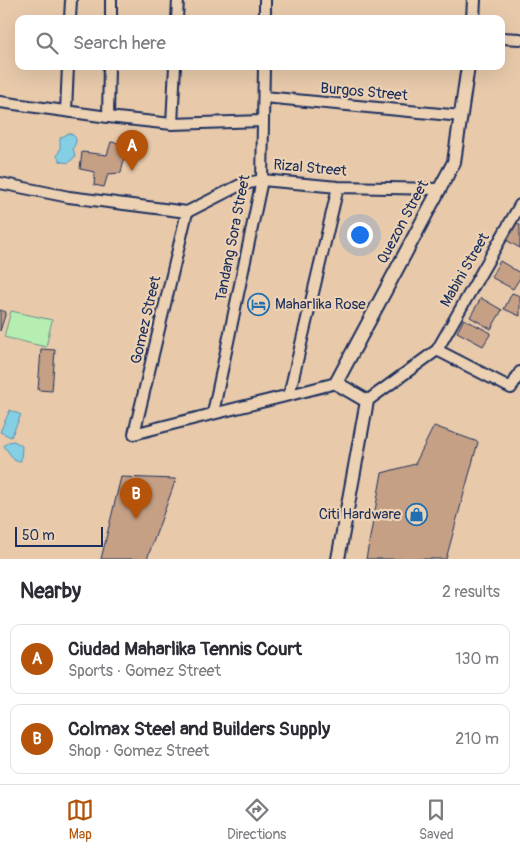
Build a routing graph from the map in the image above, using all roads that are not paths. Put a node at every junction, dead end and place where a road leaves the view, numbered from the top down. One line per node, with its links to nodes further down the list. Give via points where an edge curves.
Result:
1 (71, 0): 6 (street)
2 (111, 0): 7 (street)
3 (178, 0): 8 (street)
4 (265, 0): 9 (street)
5 (474, 0): 10 (street)
6 (70, 15)
7 (110, 15)
8 (177, 15)
9 (265, 15)
10 (473, 15)
11 (505, 38): 12 (street)
12 (520, 39)
13 (68, 70): 20 (street)
14 (110, 70): 22 (street)
15 (175, 70): 24 (street)
16 (264, 70): 18 (street, Tandang Sora Street)
17 (467, 70): 21 (street, Quezon Street)
18 (264, 97): 21 (street, Burgos Street); 23 (street, Tandang Sora Street)
19 (0, 102): 20 (street)
20 (66, 112): 22 (street)
21 (460, 116): 28 (street, Quezon Street, via 454,162)
22 (108, 117): 24 (street)
23 (263, 121): 24 (street); 25 (street, Tandang Sora Street)
24 (172, 124)
25 (262, 180): 27 (street, Rizal Street); 30 (street, Rizal Street, via 240,185); 36 (street, Tandang Sora Street)
26 (0, 184): 30 (street, via 69,197)
27 (338, 187): 28 (street, Rizal Street); 34 (street)
28 (439, 188): 33 (street, Quezon Street)
29 (520, 205): 31 (street, Mabini Street)
30 (187, 212): 36 (street, Gomez Street, via 134,434)
31 (437, 350): 32 (street, via 512,388); 35 (street)
32 (520, 372)
33 (336, 383): 34 (street); 35 (street)
34 (289, 396): 36 (street)
35 (367, 401): 37 (street)
36 (213, 413)
37 (338, 559)

